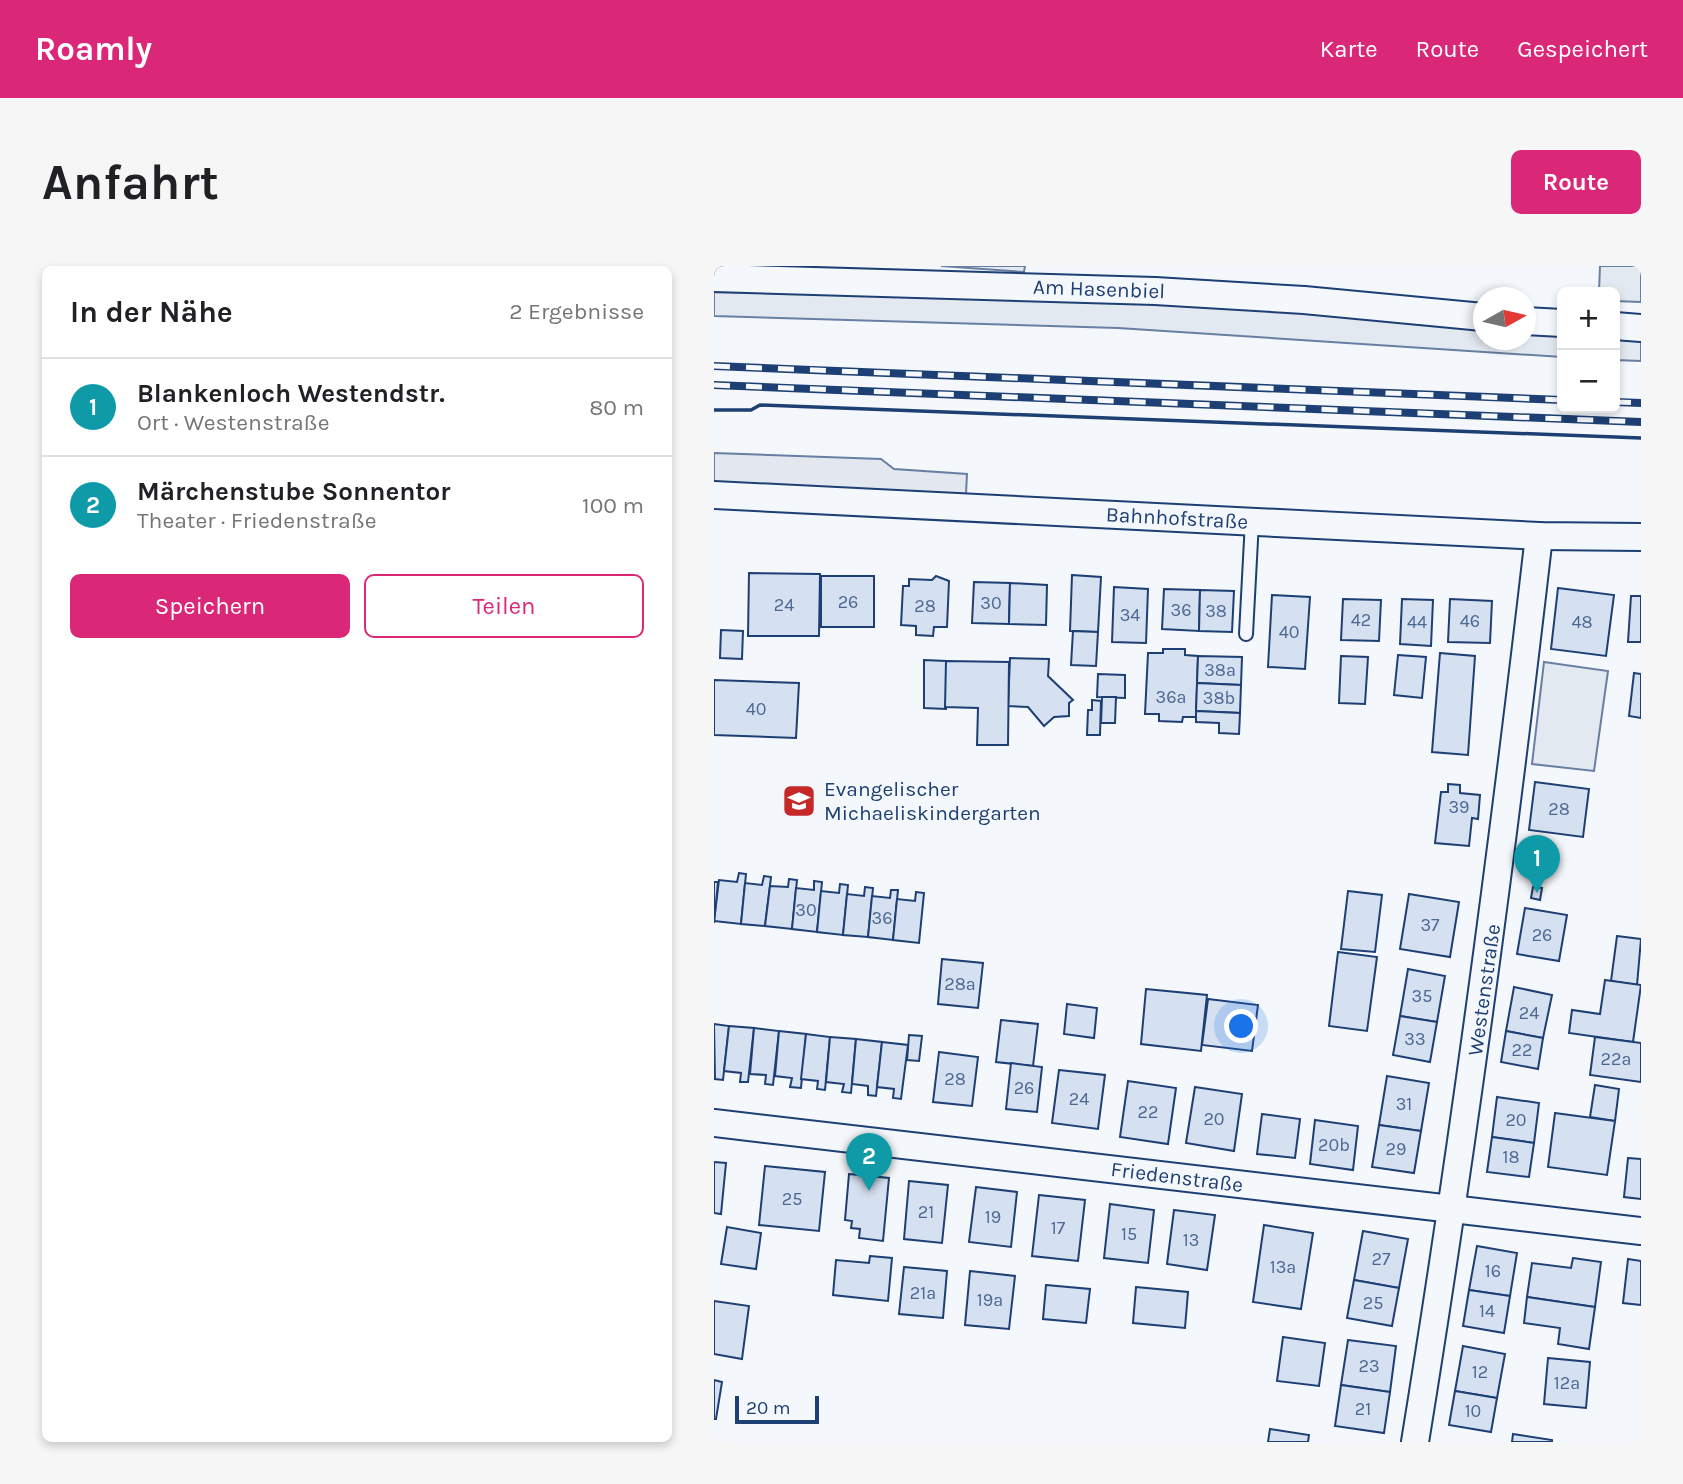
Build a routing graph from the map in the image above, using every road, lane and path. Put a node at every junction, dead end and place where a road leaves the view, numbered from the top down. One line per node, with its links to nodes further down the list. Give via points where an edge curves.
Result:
1 (714, 278): 2 (street, Am Hasenbiel, via 1156,291)
2 (1473, 316)
3 (1536, 322): 4 (street)
4 (1557, 323)
5 (1620, 326): 6 (street)
6 (1641, 328)
7 (714, 495): 8 (street, Bahnhofstraße)
8 (1252, 521): 9 (street, Bahnhofstraße); 11 (lane)
9 (1539, 536): 10 (street, Bahnhofstraße); 13 (street, Westenstraße, via 1500,871)
10 (1641, 537)
11 (1246, 634)
12 (714, 1123): 13 (street, Friedenstraße)
13 (1453, 1209): 14 (street, Friedenstraße); 15 (street, Westenstraße)
14 (1641, 1231)
15 (1415, 1442)

